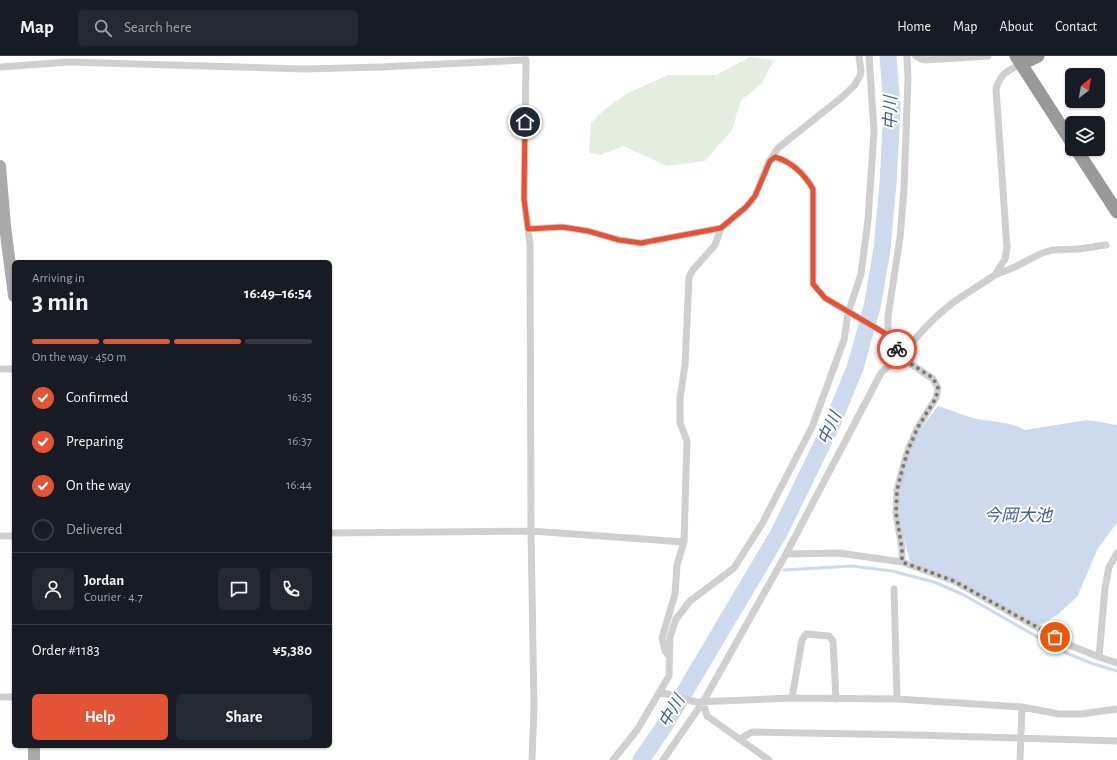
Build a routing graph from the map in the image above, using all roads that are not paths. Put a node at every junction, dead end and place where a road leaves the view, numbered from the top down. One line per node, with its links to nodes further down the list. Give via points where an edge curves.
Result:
1 (859, 56): 12 (street, via 860,76 854,86 778,148)
2 (869, 56): 22 (street, via 874,131 868,220 861,274)
3 (907, 56): 23 (street, via 900,238)
4 (916, 56): 5 (street, via 926,60)
5 (988, 56)
6 (1032, 56): 8 (highway)
7 (1038, 56): 8 (highway)
8 (1018, 58): 10 (highway); 20 (street, via 999,79 996,89 1007,248 1005,259)
9 (0, 67): 17 (street, via 96,62 305,69 526,60 524,199)
10 (1065, 132)
11 (1081, 156): 14 (highway)
12 (770, 161): 16 (street, via 755,196); 22 (street, via 775,157 785,160 807,179 813,189 813,284 825,298)
13 (0, 166): 15 (main road)
14 (1117, 212)
15 (2, 226): 19 (main road)
16 (721, 228): 17 (street, via 641,243 562,227); 31 (street, via 715,245 689,277 685,365 680,398 680,423 687,441)
17 (528, 229): 27 (street)
18 (1106, 245): 20 (street, via 1052,250)
19 (4, 250): 21 (main road)
20 (995, 275): 24 (street, via 944,310)
21 (12, 287)
22 (848, 313): 23 (street); 36 (street, via 844,340 812,427 763,522 734,568 690,601 676,618 670,637)
23 (886, 334): 24 (street)
24 (901, 355): 33 (street, via 881,373); 34 (street, via 933,378 938,388 936,398 918,427 908,450 897,490 896,513)
25 (0, 369): 26 (street)
26 (12, 369)
27 (531, 531): 28 (street); 31 (street); 53 (street, via 534,708)
28 (332, 533)
29 (0, 536): 30 (street)
30 (12, 536)
31 (684, 542): 36 (street, via 675,594 662,638 665,652)
32 (1117, 553): 37 (street, via 1109,567 1105,588)
33 (786, 554): 34 (street, via 839,553); 45 (street)
34 (902, 562): 37 (street, via 954,581 1067,644)
35 (894, 590): 44 (street)
36 (670, 656): 39 (street, via 669,676)
37 (1099, 657): 38 (street)
38 (1117, 663)
39 (663, 693): 45 (street); 54 (street)
40 (0, 697): 41 (street)
41 (12, 697)
42 (792, 698): 43 (street); 43 (street, via 802,640 806,634 829,636 833,641); 45 (street)
43 (836, 699): 44 (street)
44 (898, 699): 46 (street)
45 (699, 702): 48 (street, via 707,716); 55 (street)
46 (1022, 707): 47 (street, via 1059,714); 49 (street)
47 (1117, 710)
48 (740, 739): 49 (street, via 752,732); 56 (street)
49 (1021, 739): 50 (street); 57 (street)
50 (1117, 742)
51 (34, 748): 52 (main road)
52 (34, 760)
53 (532, 760)
54 (613, 760)
55 (663, 760)
56 (769, 760)
57 (1020, 760)

